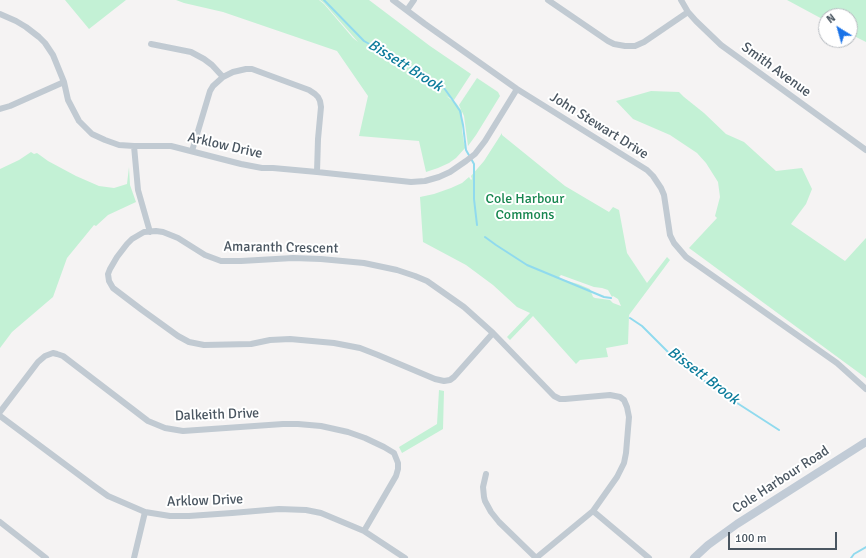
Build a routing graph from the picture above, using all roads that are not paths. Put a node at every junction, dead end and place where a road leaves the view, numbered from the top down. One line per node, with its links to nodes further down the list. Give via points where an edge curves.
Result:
1 (393, 0): 5 (street, John Stewart Drive)
2 (414, 0): 5 (street)
3 (548, 0): 6 (street, via 614,44 625,46 635,46 644,42)
4 (681, 0): 6 (street, Smith Avenue)
5 (407, 10): 11 (street, John Stewart Drive)
6 (688, 12): 14 (street, Smith Avenue, via 722,45)
7 (0, 14): 10 (street, Arklow Drive, via 21,24 45,43)
8 (150, 44): 9 (street, via 196,54 212,65)
9 (223, 77): 15 (street, via 210,91); 16 (street, via 237,70 252,69 315,94 321,107)
10 (64, 82): 12 (street); 13 (street, Arklow Drive, via 68,100 79,121 92,134 119,145)
11 (517, 89): 16 (street, Arklow Drive, via 485,141 472,156 439,177 411,182); 19 (street, John Stewart Drive, via 647,170 661,188 670,234 686,257 837,363)
12 (0, 109)
13 (134, 146): 15 (street, Arklow Drive, via 171,146); 17 (street, via 138,190)
14 (866, 150)
15 (192, 151): 16 (street, Arklow Drive, via 262,168)
16 (317, 172)
17 (150, 232): 18 (street, Amaranth Crescent, via 163,232 205,255 221,260 321,259 364,263 396,270 431,284 464,307); 18 (street, Amaranth Crescent, via 139,234 127,244 108,271 109,281 113,288 136,306 189,342 211,346 290,339 334,343 360,348 444,381 454,377)
18 (493, 333): 24 (street, Amaranth Crescent, via 554,396 565,399 610,394 622,398 629,412 624,463)
19 (866, 389)
20 (0, 412): 27 (street, Dalkeith Drive, via 38,362 53,353 63,356 148,421 165,428 183,431 298,424 348,432 394,453 398,463 396,476)
21 (0, 416): 25 (street, Arklow Drive, via 108,496)
22 (866, 442): 33 (main road, Cole Harbour Road, via 736,524)
23 (486, 474): 31 (street, via 484,496 491,512)
24 (593, 511): 31 (street); 32 (street)
25 (145, 512): 27 (street, Arklow Drive, via 189,516 279,508 299,509 321,513); 29 (street)
26 (0, 522): 28 (street)
27 (364, 530): 30 (street, Arklow Drive)
28 (46, 558)
29 (134, 558)
30 (405, 558)
31 (536, 558)
32 (649, 558)
33 (694, 558)

